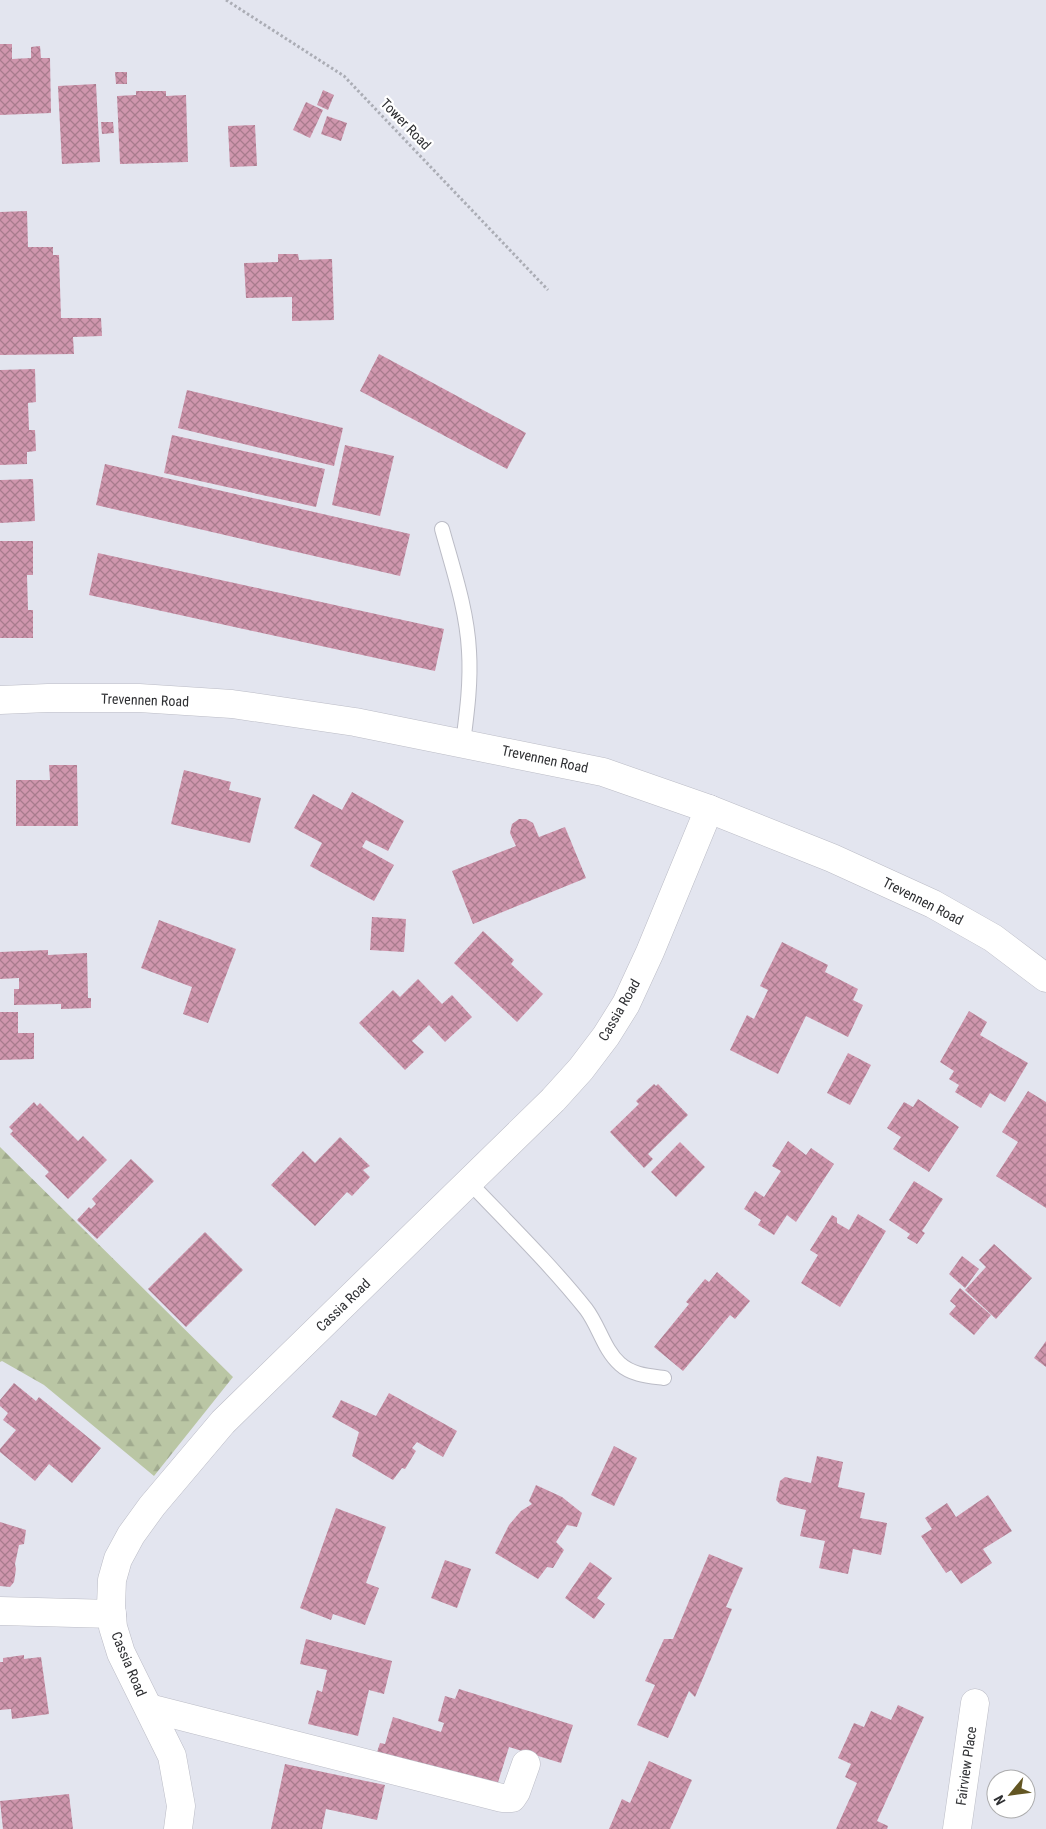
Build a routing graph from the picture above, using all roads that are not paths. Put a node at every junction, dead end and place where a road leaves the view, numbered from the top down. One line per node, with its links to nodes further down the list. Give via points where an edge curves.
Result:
1 (442, 529): 3 (lane, via 458,586 469,651 470,690)
2 (0, 700): 3 (street, Trevennen Road, via 139,698 232,704 355,722)
3 (463, 743): 4 (street, Trevennen Road, via 603,772)
4 (710, 809): 5 (street, Trevennen Road, via 832,858 933,904 993,938); 6 (street, Cassia Road, via 650,952 626,1004 606,1036 553,1100)
5 (1046, 978)
6 (469, 1182): 7 (lane, via 588,1311 611,1353 622,1366 644,1376); 9 (street, Cassia Road, via 197,1450 152,1506 118,1559 112,1580)
7 (664, 1378)
8 (0, 1611): 9 (street)
9 (112, 1614): 11 (street, Cassia Road, via 121,1652)
10 (975, 1703): 14 (street, Fairview Place)
11 (149, 1708): 12 (street, via 502,1798 512,1798); 13 (street, Cassia Road, via 172,1756 181,1806)
12 (526, 1764)
13 (178, 1829)
14 (957, 1829)

